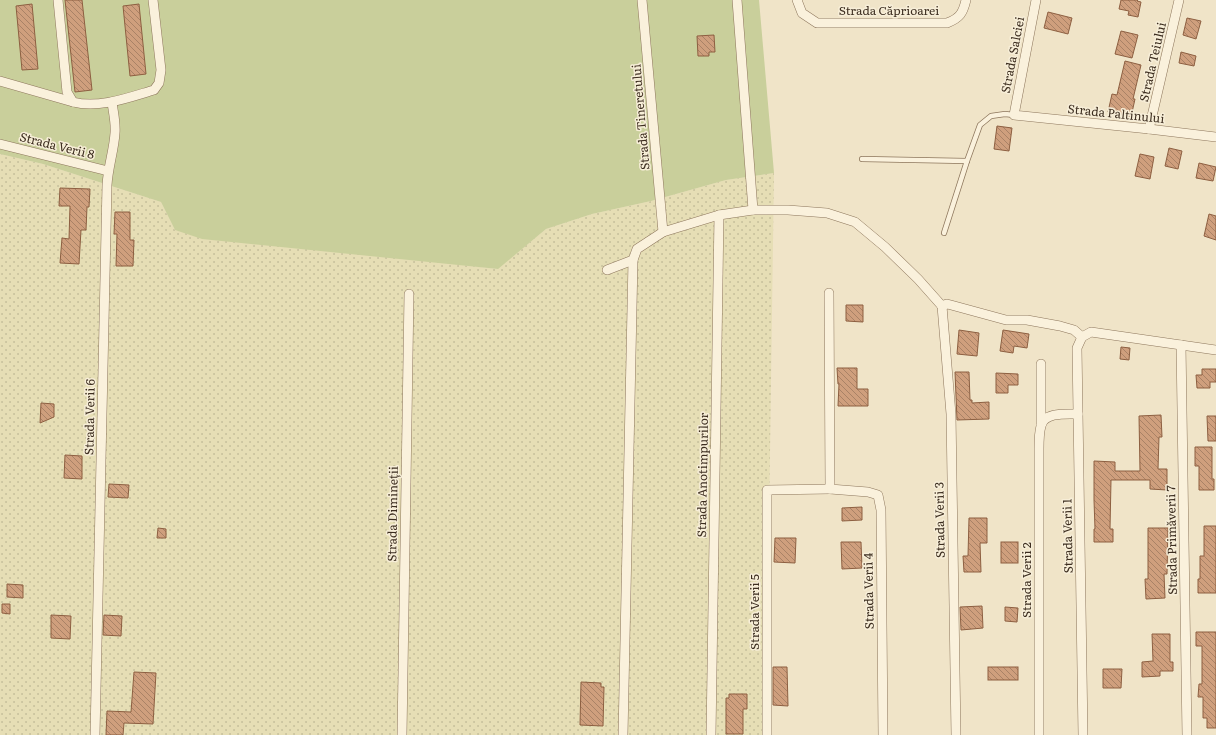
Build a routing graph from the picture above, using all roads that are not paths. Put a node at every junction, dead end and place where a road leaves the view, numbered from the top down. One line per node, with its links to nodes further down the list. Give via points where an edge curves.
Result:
1 (58, 0): 10 (street, via 67,92)
2 (153, 0): 11 (street, via 161,70 159,83 154,90)
3 (642, 0): 21 (street, Strada Tineretului)
4 (737, 0): 19 (street)
5 (797, 0): 6 (street, Strada Căprioarei, via 802,13 817,22 947,22 956,19 963,12)
6 (966, 0)
7 (1036, 0): 12 (street, Strada Salciei)
8 (1179, 0): 13 (street, Strada Teiului)
9 (0, 81): 10 (street)
10 (73, 102): 11 (street)
11 (112, 102): 18 (street, Strada Verii 6, via 116,131)
12 (1014, 115): 13 (street, Strada Paltinului); 17 (lane, via 991,116 980,125)
13 (1149, 129): 14 (street, Strada Paltinului)
14 (1216, 137)
15 (0, 144): 18 (street, Strada Verii 8)
16 (862, 159): 17 (lane)
17 (967, 161): 22 (lane)
18 (108, 171): 38 (street, Strada Verii 6)
19 (753, 210): 20 (street); 27 (street, via 827,213 855,222 885,247)
20 (719, 215): 21 (street); 41 (street, Strada Anotimpurilor)
21 (664, 232): 23 (street, via 637,249)
22 (944, 233)
23 (632, 260): 24 (street); 40 (street)
24 (607, 270)
25 (829, 293): 36 (street)
26 (409, 294): 39 (street, Strada Dimineții)
27 (942, 306): 28 (street, via 947,304 1006,320 1027,320 1060,326 1074,330); 44 (street, Strada Verii 3, via 951,414)
28 (1082, 337): 29 (street, via 1091,332); 34 (street, Strada Verii 1, via 1076,348)
29 (1181, 345): 30 (street); 32 (street, Strada Primăverii 7)
30 (1196, 347): 31 (street); 32 (street)
31 (1216, 350)
32 (1182, 361): 47 (street, Strada Primăverii 7)
33 (1041, 364): 35 (street, Strada Verii 2)
34 (1078, 414): 35 (street, via 1052,415); 46 (street, Strada Verii 1)
35 (1041, 424): 45 (street, Strada Verii 2)
36 (830, 489): 37 (street, Strada Verii 4); 43 (street, Strada Verii 4, via 878,495 881,510)
37 (767, 490): 42 (street, Strada Verii 5)
38 (95, 735)
39 (402, 735)
40 (624, 735)
41 (711, 735)
42 (767, 735)
43 (883, 735)
44 (956, 735)
45 (1039, 735)
46 (1083, 735)
47 (1187, 735)

